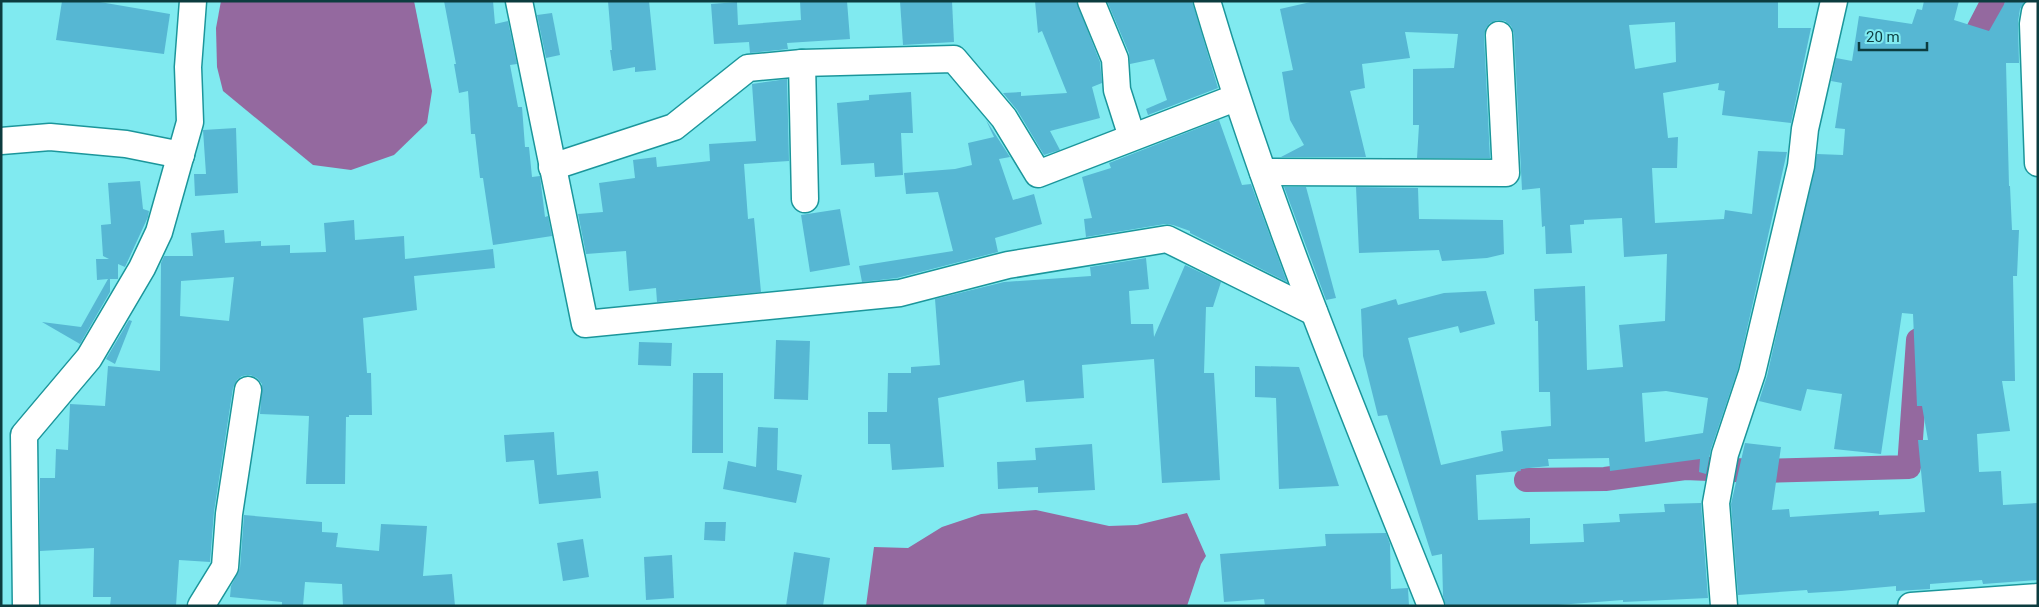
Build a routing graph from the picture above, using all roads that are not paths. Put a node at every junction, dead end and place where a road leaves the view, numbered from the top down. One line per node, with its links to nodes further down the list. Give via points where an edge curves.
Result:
1 (193, 1): 12 (street, via 188,67 190,122)
2 (518, 1): 14 (street)
3 (1091, 1): 10 (street, via 1115,60 1117,90)
4 (1206, 1): 9 (street)
5 (1834, 1): 23 (street, via 1805,129 1801,166 1752,373 1725,454 1716,503)
6 (2038, 10): 13 (street, via 2034,12 2033,24)
7 (1499, 35): 15 (street, via 1506,174)
8 (802, 63): 10 (street, via 954,59 1004,118 1038,174); 14 (street, via 748,68 674,127); 16 (street)
9 (1235, 98): 10 (street); 15 (street)
10 (1132, 137)
11 (1, 141): 12 (street, via 50,138 126,144)
12 (181, 155): 20 (street, via 159,232 142,268 89,358 24,435)
13 (2038, 163)
14 (552, 167): 17 (street, via 585,324 900,293 1008,265 1168,239)
15 (1262, 172): 17 (street)
16 (805, 199)
17 (1314, 312): 22 (street)
18 (248, 390): 21 (street, via 229,514 225,567)
19 (2038, 597): 24 (street)
20 (26, 606)
21 (201, 606)
22 (1431, 606)
23 (1724, 606)
24 (1911, 606)

